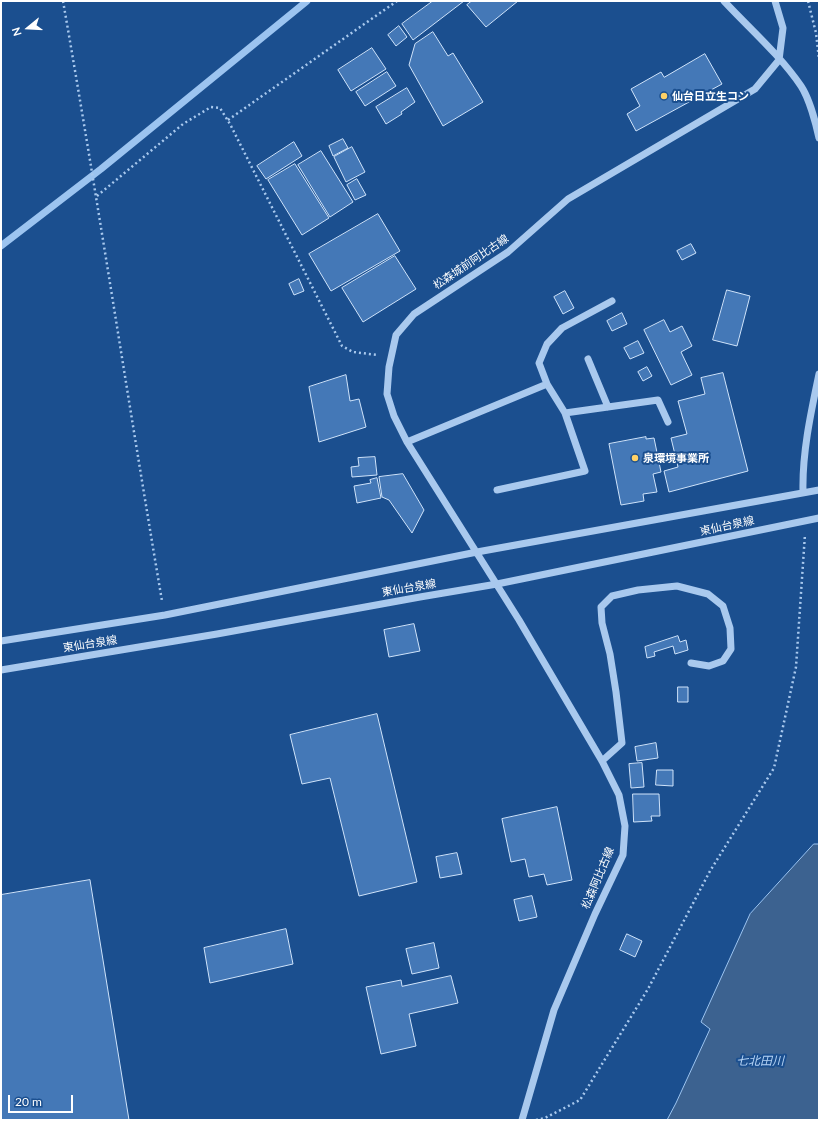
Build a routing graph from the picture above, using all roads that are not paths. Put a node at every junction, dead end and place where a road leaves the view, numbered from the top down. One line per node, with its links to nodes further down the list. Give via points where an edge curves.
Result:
1 (724, 1): 3 (street)
2 (775, 1): 3 (street, via 783,28)
3 (779, 60): 4 (street, via 801,87 816,123); 12 (street, 松森城前阿比古線, via 755,89 568,199 508,252 414,314 396,335 389,367 387,394)
4 (819, 138)
5 (612, 301): 8 (street, via 562,328 547,344 539,363)
6 (588, 359): 9 (street)
7 (819, 374): 15 (street, via 806,446)
8 (547, 384): 10 (street); 12 (street)
9 (608, 407): 10 (street); 11 (street, via 658,400)
10 (565, 414): 13 (street, via 585,471)
11 (668, 422)
12 (407, 442): 17 (street, 松森城前阿比古線)
13 (497, 490)
14 (819, 490): 15 (street)
15 (803, 492): 17 (street)
16 (819, 518): 18 (street, 東仙台泉線)
17 (477, 552): 18 (street, 松森阿比古線); 19 (street, via 165,615)
18 (497, 584): 21 (street, 東仙台泉線); 22 (street, 松森阿比古線)
19 (1, 641)
20 (691, 663): 22 (street, via 709,666 723,661 730,649 730,628 724,606 708,594 677,586 638,590 612,596 601,607 622,743)
21 (1, 670)
22 (602, 761): 23 (street, 松森阿比古線, via 619,795 626,826 623,855 554,1010)
23 (522, 1120)

